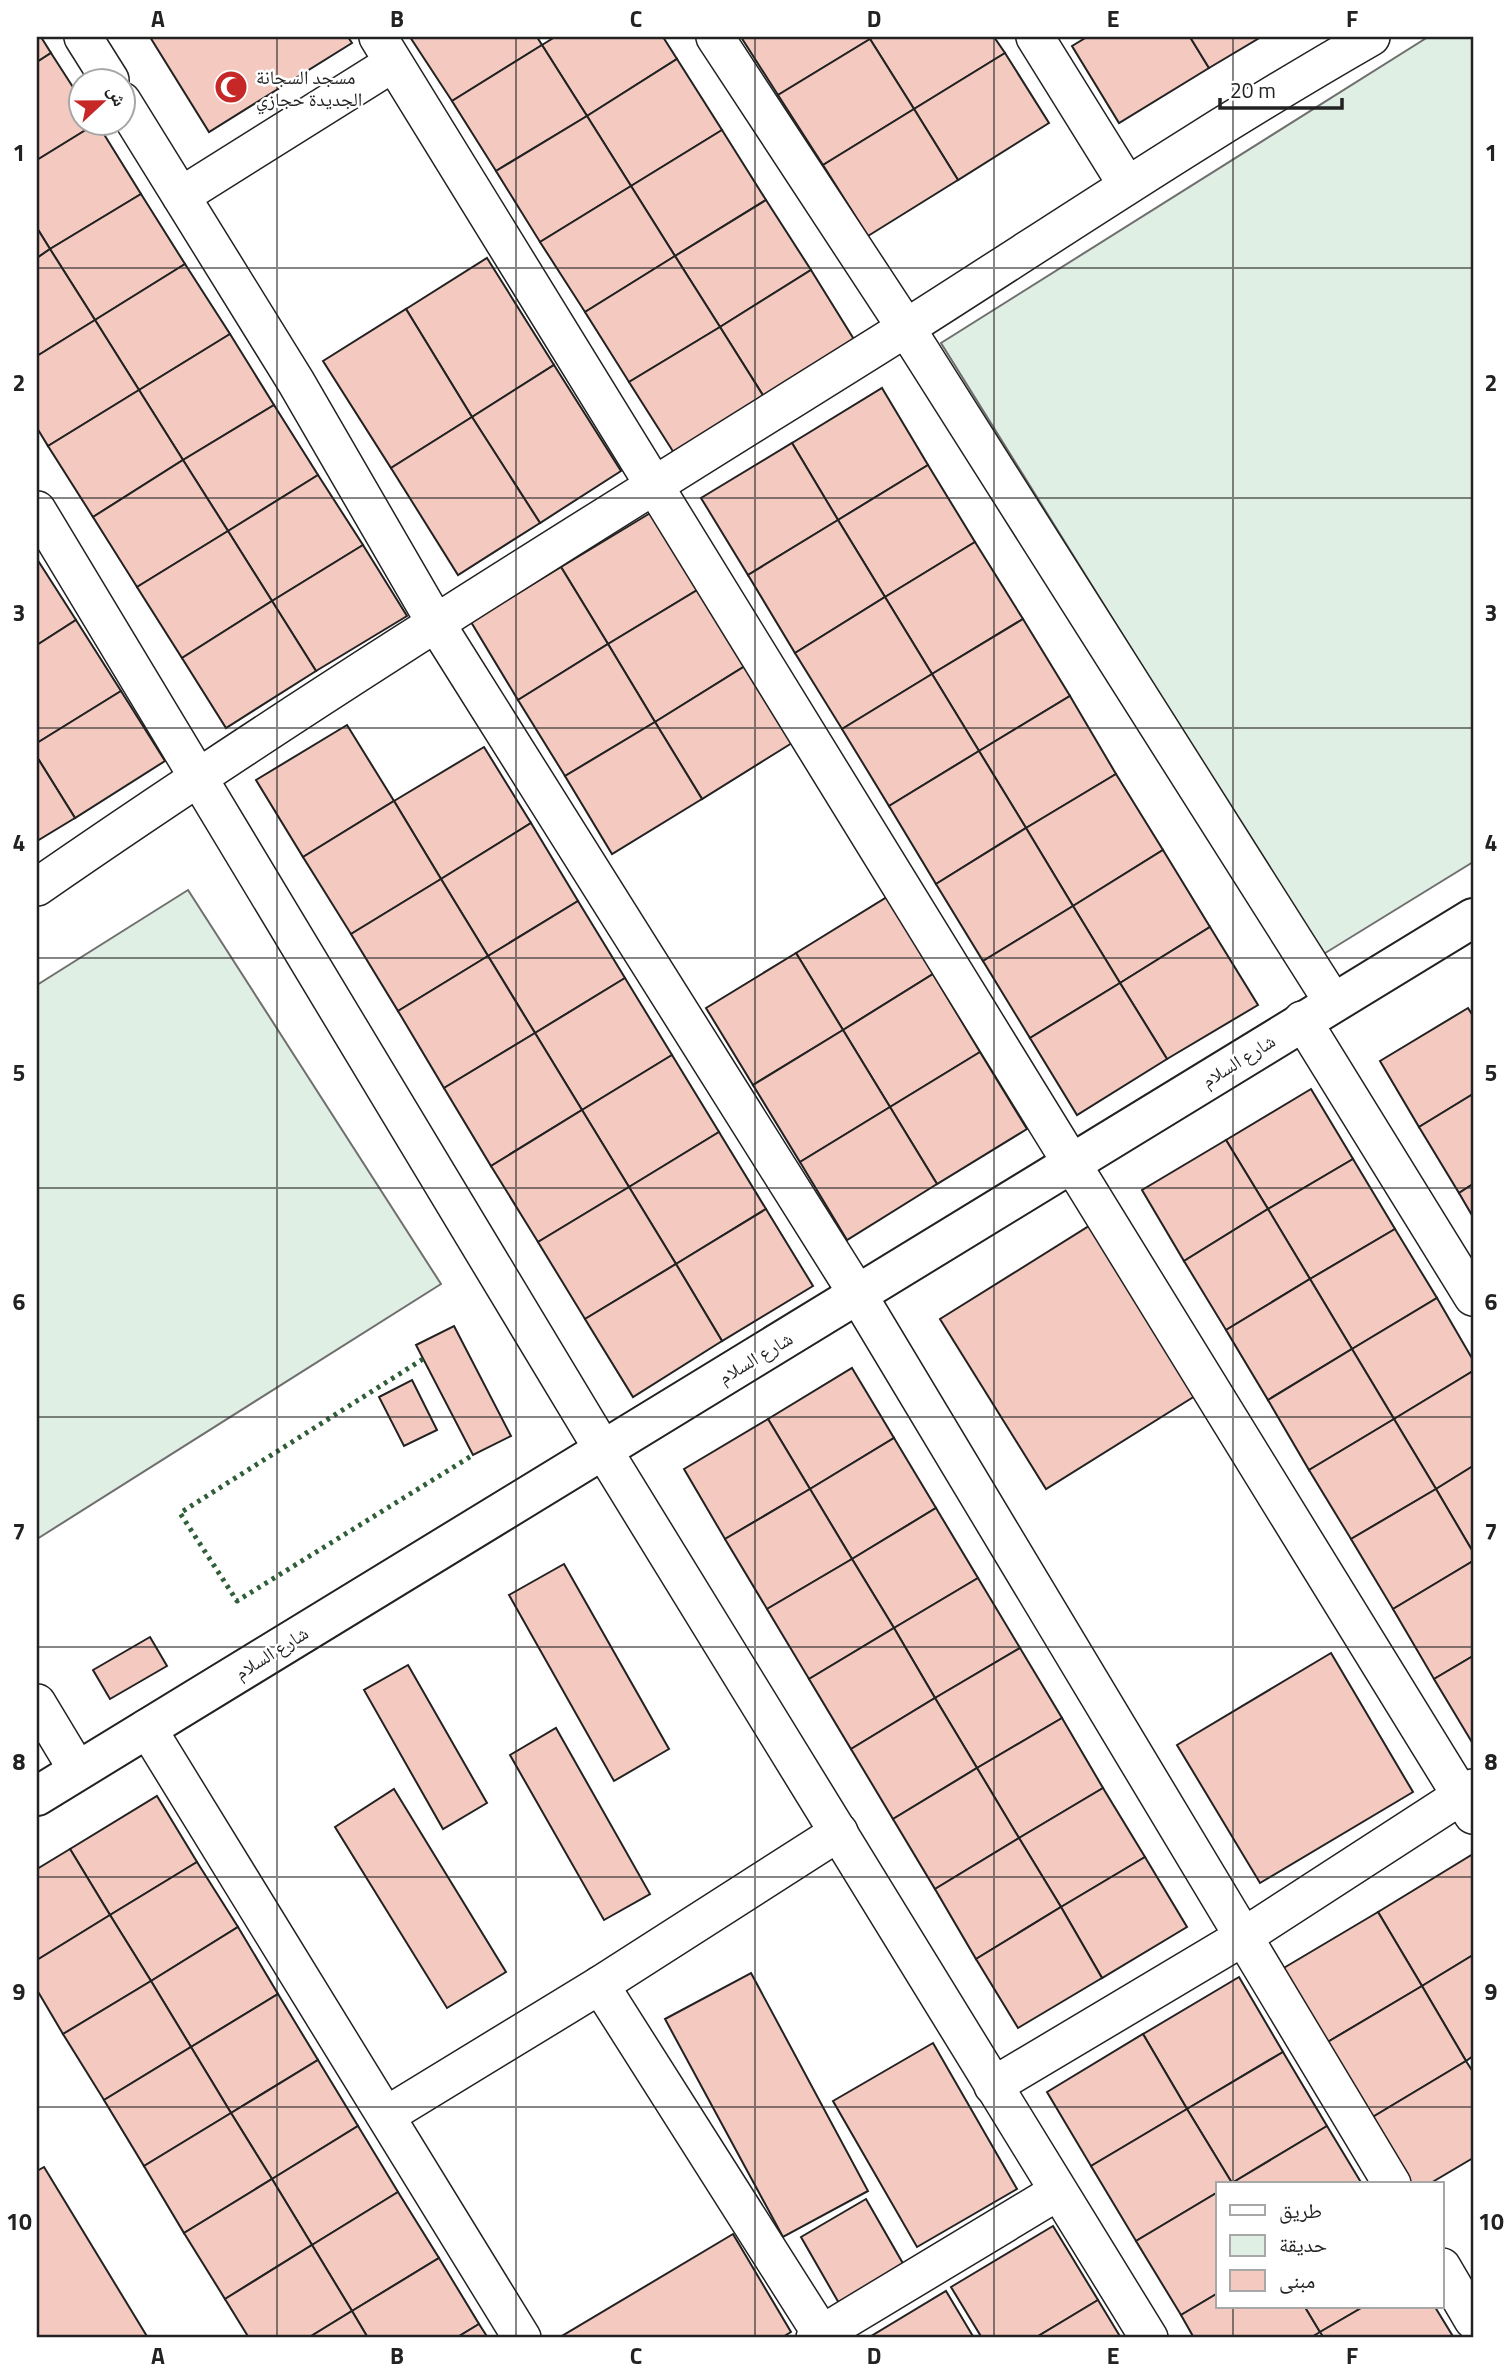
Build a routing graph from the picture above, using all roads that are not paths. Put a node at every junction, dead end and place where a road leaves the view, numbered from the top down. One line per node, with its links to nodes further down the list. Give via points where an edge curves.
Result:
1 (83, 37): 6 (street)
2 (715, 37): 10 (street)
3 (1035, 37): 8 (street)
4 (1350, 42): 8 (street)
5 (385, 50): 9 (street); 11 (street)
6 (101, 66)
7 (136, 124): 9 (street)
8 (1127, 185): 10 (street)
9 (181, 196): 13 (street, via 296,382)
10 (906, 328): 11 (street); 17 (street)
11 (655, 482): 13 (street); 18 (street)
12 (37, 510): 14 (street)
13 (435, 622): 14 (street); 19 (street)
14 (195, 777): 15 (street); 21 (street)
15 (37, 887)
16 (1473, 918): 17 (street, شارع السلام)
17 (1318, 1011): 18 (street, شارع السلام); 20 (street)
18 (1072, 1164): 19 (street, شارع السلام); 26 (street)
19 (858, 1295): 21 (street, شارع السلام); 28 (street)
20 (1473, 1297)
21 (602, 1448): 23 (street, شارع السلام); 27 (street)
22 (37, 1703): 24 (street)
23 (148, 1728): 24 (street, شارع السلام); 31 (street)
24 (78, 1770): 25 (street, شارع السلام)
25 (37, 1796)
26 (1469, 1800): 28 (street)
27 (839, 1832): 29 (street); 30 (street)
28 (1244, 1937): 30 (street); 32 (street)
29 (600, 1985): 31 (street); 36 (street)
30 (993, 2086): 33 (street)
31 (387, 2115): 37 (street)
32 (1391, 2182)
33 (1057, 2192): 36 (street); 38 (street)
34 (1444, 2270): 35 (street)
35 (1473, 2320)
36 (820, 2337)
37 (522, 2338)
38 (1149, 2338)

